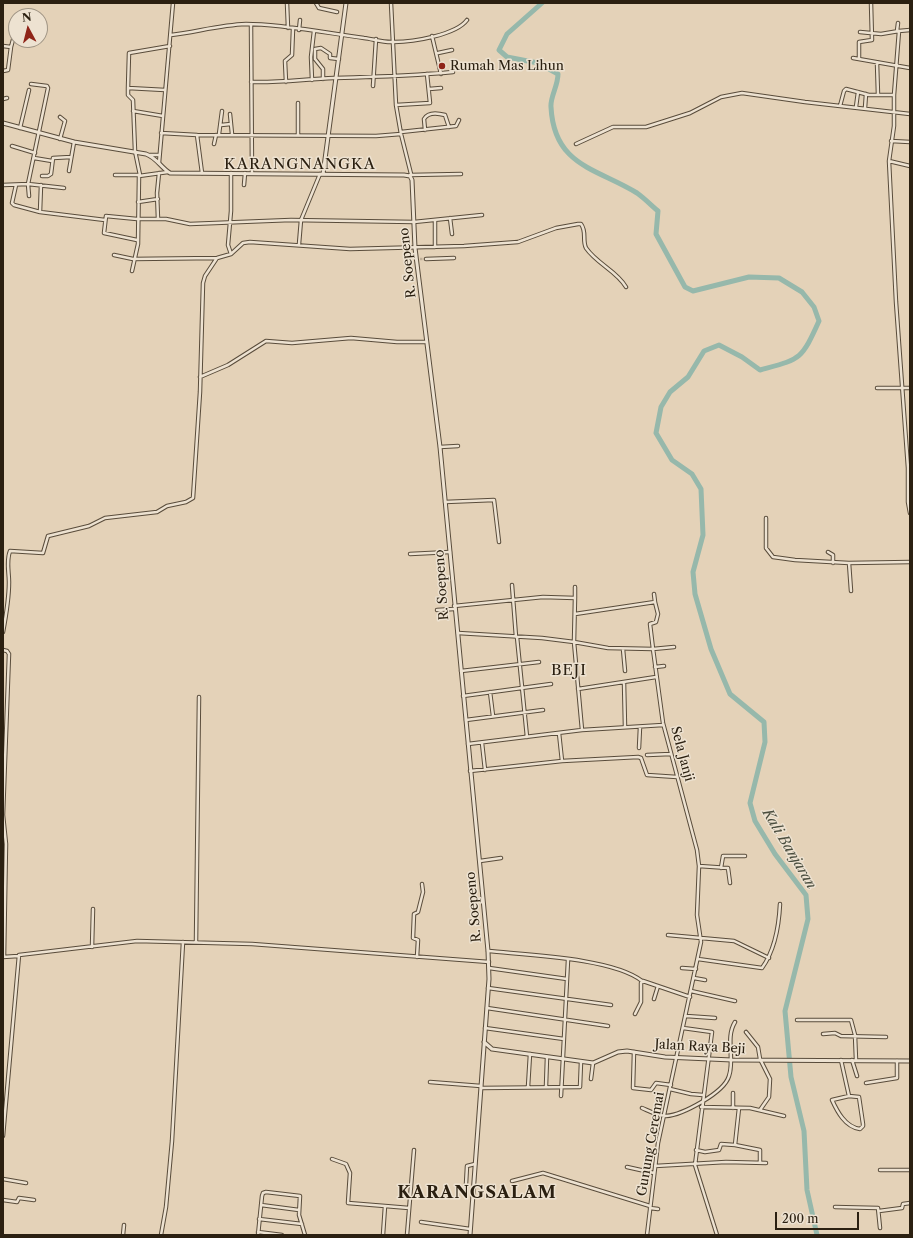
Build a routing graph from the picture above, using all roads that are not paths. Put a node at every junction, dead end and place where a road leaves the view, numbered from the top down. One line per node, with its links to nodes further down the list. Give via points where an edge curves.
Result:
1 (173, 3): 20 (street)
2 (287, 3): 12 (street)
3 (316, 3): 7 (street, via 319,8)
4 (346, 3): 21 (street)
5 (390, 3): 24 (street)
6 (871, 3): 19 (street)
7 (337, 12)
8 (300, 20): 14 (street)
9 (467, 20): 22 (street, via 459,28)
10 (898, 23): 17 (street)
11 (251, 24): 12 (street); 20 (street); 44 (street)
12 (288, 28): 13 (street)
13 (293, 29): 14 (street); 45 (street, via 292,55 285,61)
14 (299, 30): 16 (street)
15 (910, 30): 17 (street)
16 (314, 31): 21 (street); 43 (street)
17 (898, 31): 19 (street); 33 (street)
18 (860, 32): 19 (street)
19 (872, 33): 31 (street, via 871,40 859,42)
20 (171, 35): 25 (street)
21 (343, 36): 23 (street); 30 (street)
22 (432, 36): 24 (street); 28 (street)
23 (376, 39): 24 (street); 41 (street)
24 (393, 42): 39 (street)
25 (170, 46): 48 (street, via 129,53); 52 (street)
26 (11, 48): 35 (street, via 8,70)
27 (452, 50): 28 (street)
28 (438, 53): 38 (street)
29 (853, 58): 31 (street)
30 (339, 59): 40 (street); 42 (street, via 330,59 330,54 316,48 315,57 323,68)
31 (858, 59): 32 (street)
32 (877, 63): 33 (street); 55 (street)
33 (897, 65): 34 (street); 56 (street)
34 (910, 68)
35 (3, 71)
36 (453, 72): 38 (street)
37 (427, 74): 38 (street); 39 (street); 50 (street)
38 (441, 74)
39 (395, 77): 41 (street); 58 (street)
40 (335, 78): 41 (street); 42 (street); 86 (street)
41 (373, 78): 47 (street)
42 (323, 79): 43 (street)
43 (312, 80): 45 (street)
44 (251, 82): 45 (street); 84 (street)
45 (286, 82)
46 (31, 84): 78 (street, via 48,87)
47 (373, 86)
48 (128, 88): 52 (street); 62 (street, via 129,97 133,100)
49 (441, 88): 50 (street)
50 (429, 89): 58 (street, via 430,103)
51 (30, 90): 76 (street)
52 (165, 90): 67 (street)
53 (858, 92): 54 (street); 59 (street, via 845,90); 60 (street)
54 (866, 94): 55 (street); 61 (street)
55 (878, 95): 56 (street)
56 (894, 95): 64 (street)
57 (298, 103): 85 (street)
58 (396, 105): 80 (street)
59 (840, 106): 60 (street); 92 (street, via 742,93 721,98 690,113 646,127 615,126)
60 (856, 107): 61 (street)
61 (866, 108): 64 (street)
62 (133, 111): 67 (street); 94 (street)
63 (222, 111): 72 (street)
64 (894, 112): 66 (street); 73 (street)
65 (230, 114): 71 (street)
66 (910, 114)
67 (163, 116): 79 (street)
68 (60, 117): 87 (street, via 65,121)
69 (459, 120): 74 (street, via 456,126)
70 (3, 123): 76 (street)
71 (231, 124): 72 (street); 83 (street)
72 (220, 125): 82 (street)
73 (894, 126): 75 (street); 89 (street)
74 (449, 127): 77 (street); 77 (street, via 445,115 428,114 424,119)
75 (898, 127)
76 (20, 128): 78 (street)
77 (425, 130): 80 (street)
78 (40, 133): 87 (street); 95 (street)
79 (161, 133): 81 (street); 97 (street)
80 (401, 133): 86 (street); 115 (street)
81 (197, 134): 82 (street); 108 (street)
82 (217, 134): 83 (street); 91 (street)
83 (232, 134): 84 (street)
84 (253, 134): 85 (street); 110 (street)
85 (298, 135): 86 (street)
86 (328, 135): 111 (street)
87 (60, 139): 88 (street)
88 (74, 142): 94 (street); 98 (street)
89 (891, 142): 90 (street); 101 (street)
90 (910, 142)
91 (214, 144)
92 (576, 144)
93 (12, 146): 95 (street)
94 (135, 151): 96 (street); 114 (street)
95 (35, 153): 99 (street)
96 (150, 155): 97 (street); 102 (street)
97 (159, 155): 102 (street)
98 (71, 157): 100 (street, via 54,157); 104 (street)
99 (34, 158): 100 (street); 117 (street)
100 (52, 161): 116 (street, via 51,174)
101 (889, 161): 103 (street); 152 (street, via 896,309)
102 (159, 163): 105 (street)
103 (910, 166)
104 (70, 171)
105 (168, 172): 106 (street); 108 (street)
106 (159, 173): 114 (street); 124 (street)
107 (231, 173): 108 (street); 109 (street); 134 (street)
108 (202, 174)
109 (245, 174): 110 (street); 121 (street)
110 (252, 174): 111 (street)
111 (322, 174): 115 (street); 132 (street)
112 (461, 174): 115 (street)
113 (115, 175): 114 (street)
114 (140, 175): 125 (street)
115 (410, 175): 135 (street, R. Soepeno)
116 (42, 176)
117 (28, 184): 119 (street); 120 (street); 123 (street)
118 (3, 185): 119 (street)
119 (16, 185): 126 (street, via 13,204)
120 (41, 185): 122 (street); 126 (street)
121 (244, 185)
122 (64, 188)
123 (29, 196)
124 (158, 198): 125 (street); 128 (street)
125 (138, 202): 130 (street)
126 (40, 212): 131 (street)
127 (482, 215): 129 (street)
128 (158, 218): 130 (street); 134 (street, via 190,224)
129 (450, 218): 133 (street); 136 (street)
130 (137, 219): 131 (street, via 107,216); 137 (street)
131 (105, 220): 137 (street, via 104,233)
132 (302, 220): 134 (street); 135 (street); 138 (street)
133 (434, 220): 135 (street); 139 (street)
134 (230, 222): 141 (street, via 228,247)
135 (414, 222): 140 (street, R. Soepeno)
136 (452, 234)
137 (137, 240): 145 (street)
138 (299, 244): 140 (street, via 350,249); 141 (street, via 246,242)
139 (435, 247): 140 (street); 148 (street, via 518,242 556,228 581,224 587,249)
140 (415, 248): 149 (street, R. Soepeno)
141 (231, 254): 143 (street)
142 (114, 255): 145 (street)
143 (216, 258): 145 (street); 150 (street, via 203,283)
144 (454, 258): 146 (street)
145 (134, 259): 147 (street)
146 (426, 259)
147 (132, 271)
148 (626, 287)
149 (425, 342): 150 (street, via 351,338 296,343 266,340 228,365); 155 (street, R. Soepeno)
150 (200, 378): 176 (street, via 195,482 191,500 167,506 157,512 105,518 89,526 48,536 43,553 10,551 8,598)
151 (877, 388): 152 (street)
152 (903, 388): 153 (street); 157 (street)
153 (910, 388)
154 (458, 446): 155 (street)
155 (440, 447): 156 (street, R. Soepeno)
156 (445, 502): 159 (street, via 494,500); 160 (street, R. Soepeno)
157 (910, 513)
158 (766, 518): 164 (street, via 766,548 773,557)
159 (499, 542)
160 (450, 552): 162 (street); 173 (street, R. Soepeno)
161 (828, 552): 164 (street, via 833,555)
162 (410, 554)
163 (910, 562): 165 (street)
164 (833, 563): 165 (street)
165 (849, 563): 168 (street)
166 (512, 585): 171 (street)
167 (575, 587): 170 (street)
168 (852, 591)
169 (654, 594): 172 (street)
170 (575, 598): 171 (street, via 543,597); 175 (street)
171 (514, 601): 173 (street); 178 (street)
172 (655, 602): 175 (street); 182 (street, Sela Janji, via 658,617 656,622 650,624)
173 (454, 608): 174 (street); 177 (street, R. Soepeno)
174 (438, 610)
175 (575, 614): 179 (street)
176 (3, 632)
177 (456, 633): 178 (street); 188 (street, R. Soepeno)
178 (517, 637): 179 (street); 185 (street)
179 (574, 642): 181 (street); 194 (street)
180 (674, 647): 182 (street)
181 (623, 649): 182 (street); 189 (street)
182 (652, 649): 187 (street, Sela Janji)
183 (3, 650): 233 (street, via 9,654 3,815 6,844)
184 (539, 662): 185 (street)
185 (520, 664): 188 (street); 193 (street)
186 (664, 666): 187 (street)
187 (656, 667): 190 (street, Sela Janji)
188 (461, 671): 196 (street, R. Soepeno)
189 (625, 671)
190 (656, 677): 191 (street); 202 (street, Sela Janji)
191 (624, 682): 194 (street); 203 (street)
192 (551, 684): 193 (street)
193 (522, 689): 195 (street); 199 (street)
194 (578, 689): 205 (street)
195 (490, 692): 196 (street); 200 (street)
196 (463, 696): 201 (street, R. Soepeno)
197 (199, 697): 229 (street)
198 (543, 710): 199 (street)
199 (525, 712): 200 (street); 207 (street)
200 (493, 716): 201 (street)
201 (465, 720): 209 (street, R. Soepeno)
202 (663, 725): 204 (street); 211 (street, Sela Janji)
203 (625, 727): 204 (street); 205 (street)
204 (640, 727): 210 (street)
205 (582, 730): 206 (street)
206 (559, 733): 207 (street); 213 (street)
207 (527, 737): 208 (street)
208 (482, 743): 209 (street); 214 (street)
209 (468, 744): 215 (street, R. Soepeno)
210 (639, 748)
211 (671, 754): 212 (street); 216 (street, Sela Janji)
212 (647, 755)
213 (562, 761): 214 (street); 216 (street, via 638,757 641,758 647,775)
214 (485, 770): 215 (street)
215 (470, 771): 219 (street, R. Soepeno)
216 (677, 777): 220 (street, Sela Janji, via 695,839)
217 (745, 856): 221 (street, via 723,856)
218 (501, 858): 219 (street)
219 (480, 861): 231 (street, R. Soepeno)
220 (699, 866): 221 (street); 227 (street, Sela Janji, via 696,906)
221 (721, 868): 222 (street, via 728,868)
222 (730, 883)
223 (422, 884): 234 (street, via 423,892 417,913 414,914 413,938 418,940)
224 (780, 904): 235 (street, via 776,936)
225 (92, 909): 230 (street)
226 (668, 935): 227 (street)
227 (701, 937): 235 (street, via 734,941); 236 (street, Sela Janji)
228 (183, 942): 229 (street); 230 (street, via 136,941); 345 (street, via 172,1141)
229 (196, 942): 234 (street, via 291,946)
230 (92, 947): 232 (street)
231 (488, 951): 237 (street); 238 (street, R. Soepeno)
232 (18, 956): 233 (street); 308 (street)
233 (3, 957)
234 (416, 957): 238 (street)
235 (769, 958): 236 (street, via 760,969)
236 (698, 959): 241 (street, Sela Janji)
237 (568, 960): 243 (street); 245 (street, via 620,969)
238 (489, 962): 239 (street, R. Soepeno)
239 (489, 968): 243 (street); 247 (street, R. Soepeno)
240 (682, 968): 241 (street)
241 (696, 969): 242 (street, Sela Janji)
242 (694, 978): 244 (street); 248 (street, Sela Janji)
243 (567, 980): 250 (street)
244 (705, 980)
245 (642, 981): 246 (street); 255 (street, via 641,1002)
246 (658, 986): 249 (street); 251 (street)
247 (488, 988): 250 (street); 254 (street, R. Soepeno)
248 (691, 991): 249 (street, Sela Janji); 252 (street)
249 (690, 997): 256 (street, Sela Janji)
250 (566, 999): 253 (street); 258 (street)
251 (654, 999)
252 (735, 1001)
253 (611, 1005)
254 (487, 1008): 258 (street); 262 (street, R. Soepeno)
255 (635, 1014)
256 (686, 1016): 257 (street); 263 (street, Sela Janji)
257 (715, 1018)
258 (565, 1019): 261 (street); 268 (street)
259 (796, 1020): 266 (street, via 851,1020)
260 (735, 1022): 280 (street, via 730,1032)
261 (608, 1026)
262 (485, 1028): 268 (street); 269 (street, R. Soepeno)
263 (683, 1028): 275 (street, Sela Janji); 277 (street, via 711,1031)
264 (746, 1032): 278 (street, via 758,1046)
265 (823, 1034): 266 (street)
266 (855, 1035): 267 (street); 282 (street)
267 (886, 1037)
268 (564, 1039): 276 (street)
269 (484, 1042): 270 (street); 273 (street, R. Soepeno)
270 (492, 1049): 272 (street, Jalan Raya Beji); 273 (street)
271 (634, 1052): 275 (street, Jalan Raya Beji); 286 (street, Jalan Raya Beji, via 618,1052); 291 (street, via 633,1088 651,1090 656,1083)
272 (530, 1054): 274 (street, Jalan Raya Beji); 295 (street)
273 (484, 1056): 294 (street, R. Soepeno)
274 (547, 1057): 276 (street, Jalan Raya Beji); 292 (street)
275 (677, 1057): 277 (street, Jalan Raya Beji); 291 (street, Gunung Ceremai)
276 (563, 1059): 285 (street, Jalan Raya Beji); 293 (street)
277 (709, 1059): 280 (street, Jalan Raya Beji); 300 (street)
278 (760, 1059): 279 (street, Jalan Raya Beji); 280 (street, Jalan Raya Beji); 305 (street, via 769,1075 770,1086 769,1097)
279 (841, 1059): 281 (street, Jalan Raya Beji); 299 (street)
280 (732, 1060): 300 (street, via 727,1081)
281 (852, 1060): 282 (street, Jalan Raya Beji); 287 (street)
282 (856, 1060): 283 (street, Jalan Raya Beji)
283 (897, 1060): 284 (street, Jalan Raya Beji); 290 (street, via 897,1078)
284 (910, 1061)
285 (581, 1062): 286 (street, Jalan Raya Beji); 293 (street, via 580,1087)
286 (593, 1063): 288 (street)
287 (856, 1076)
288 (591, 1079)
289 (430, 1082): 294 (street)
290 (866, 1083)
291 (671, 1085): 296 (street, Gunung Ceremai)
292 (546, 1086): 293 (street); 295 (street)
293 (562, 1086): 298 (street)
294 (481, 1087): 295 (street); 315 (street, R. Soepeno)
295 (528, 1087)
296 (670, 1089): 300 (street); 306 (street, Gunung Ceremai)
297 (733, 1093): 303 (street)
298 (561, 1096)
299 (849, 1096): 299 (street, via 832,1100 840,1117 856,1129 860,1129 863,1124 859,1097)
300 (703, 1098): 301 (street); 306 (street, via 684,1112)
301 (701, 1107): 303 (street); 311 (street)
302 (642, 1108): 306 (street)
303 (733, 1108): 304 (street)
304 (739, 1108): 305 (street); 309 (street)
305 (760, 1110): 307 (street)
306 (665, 1116): 317 (street, Gunung Ceremai)
307 (784, 1116)
308 (3, 1136)
309 (736, 1145): 311 (street, via 721,1144 719,1150 704,1152); 313 (street, via 760,1150)
310 (414, 1150): 333 (street)
311 (696, 1150): 316 (street)
312 (332, 1160): 330 (street, via 346,1164 350,1172 348,1203)
313 (760, 1163): 314 (street); 316 (street, via 726,1162)
314 (766, 1163)
315 (475, 1164): 325 (street, via 467,1166); 342 (street, R. Soepeno)
316 (695, 1165): 317 (street); 352 (street)
317 (655, 1166): 321 (street, Gunung Ceremai)
318 (626, 1167): 321 (street)
319 (880, 1170): 320 (street)
320 (910, 1170)
321 (654, 1173): 332 (street, Gunung Ceremai)
322 (3, 1178): 324 (street)
323 (512, 1181): 332 (street, via 543,1173)
324 (26, 1183)
325 (466, 1184)
326 (3, 1200): 327 (street)
327 (34, 1200)
328 (910, 1203): 336 (street, via 903,1204 902,1208)
329 (261, 1205): 335 (street); 335 (street, via 264,1192 291,1195 300,1198); 337 (street)
330 (385, 1206): 333 (street); 348 (street)
331 (835, 1206): 336 (street, via 877,1207)
332 (650, 1207): 334 (street); 351 (street, Gunung Ceremai)
333 (409, 1208): 349 (street)
334 (658, 1209)
335 (299, 1210): 339 (street)
336 (879, 1211): 341 (street)
337 (259, 1219): 339 (street); 343 (street)
338 (421, 1222): 342 (street)
339 (302, 1224): 347 (street)
340 (124, 1225): 344 (street)
341 (880, 1228)
342 (470, 1229): 350 (street, R. Soepeno)
343 (258, 1233): 346 (street)
344 (123, 1235)
345 (161, 1235)
346 (282, 1235)
347 (305, 1235)
348 (383, 1235)
349 (407, 1235)
350 (470, 1235)
351 (647, 1235)
352 (717, 1235)

